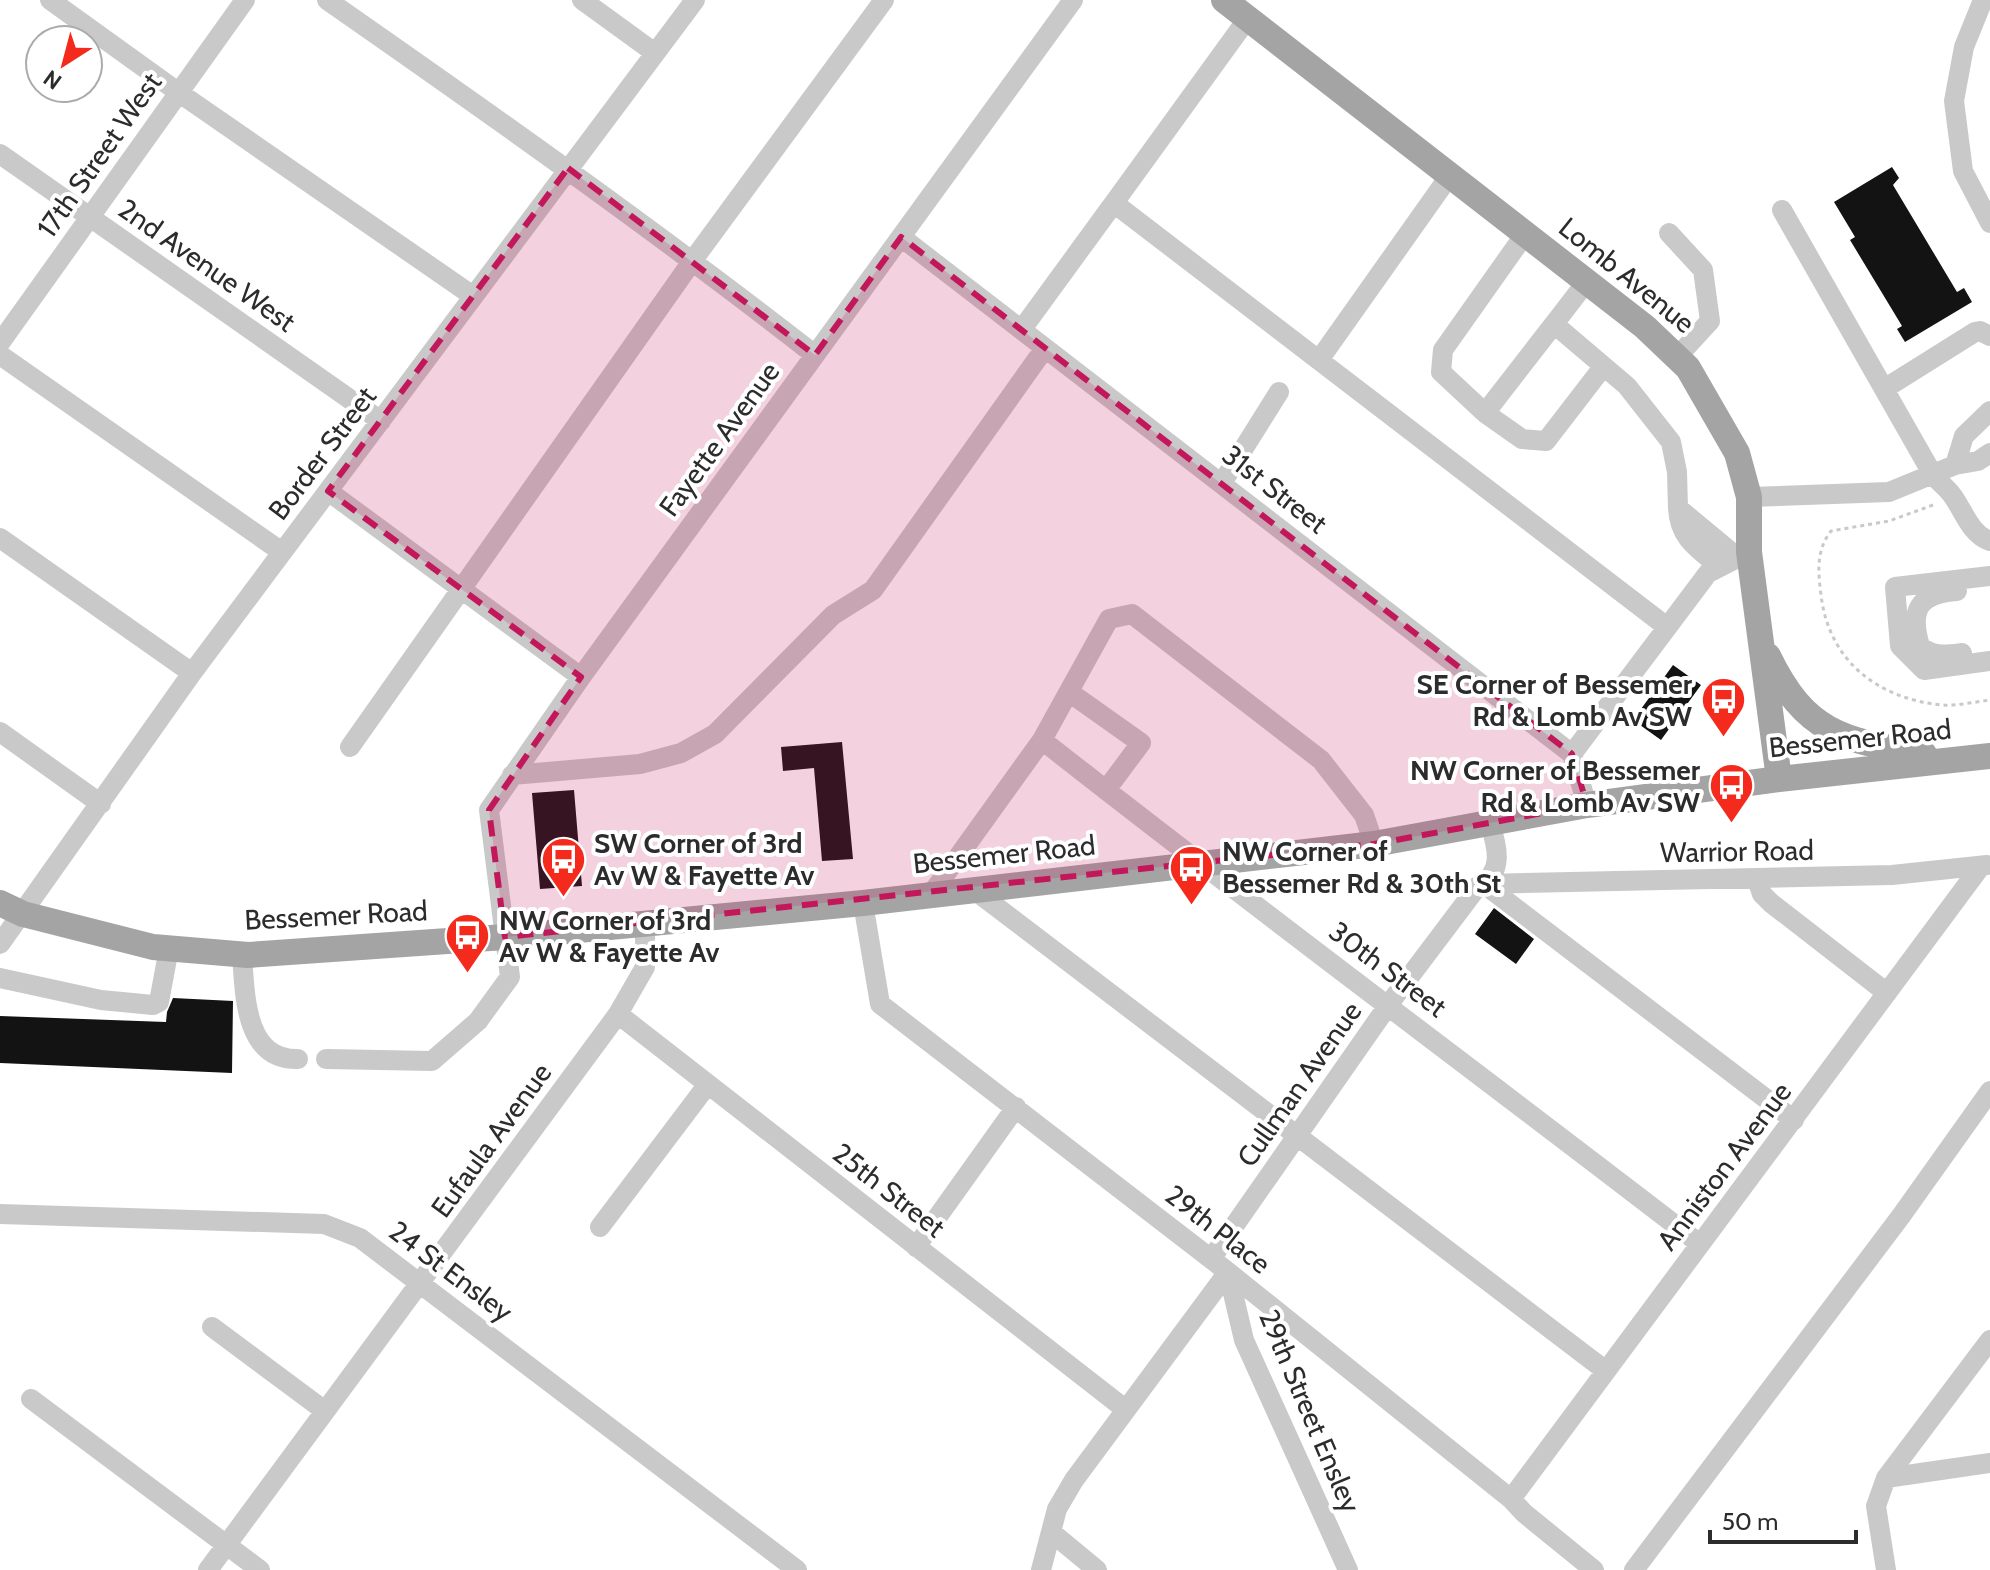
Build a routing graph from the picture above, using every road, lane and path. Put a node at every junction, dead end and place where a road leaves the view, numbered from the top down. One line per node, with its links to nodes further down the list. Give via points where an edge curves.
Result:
1 (50, 0): 12 (street)
2 (245, 0): 12 (street, 17th Street West)
3 (327, 0): 14 (street)
4 (582, 0): 11 (street)
5 (695, 0): 11 (street, Border Street)
6 (884, 0): 23 (street)
7 (1073, 0): 22 (street, Fayette Avenue)
8 (1224, 0): 10 (main road, Lomb Avenue)
9 (1983, 0): 19 (street, via 1964,47 1954,101 1963,171)
10 (1248, 18): 15 (main road, Lomb Avenue); 16 (street)
11 (655, 53): 14 (street, Border Street)
12 (178, 92): 18 (street, 17th Street West); 25 (street)
13 (0, 154): 18 (street, 2nd Avenue West)
14 (568, 168): 23 (street); 25 (street, Border Street)
15 (1450, 175): 21 (main road, Lomb Avenue); 34 (street)
16 (1111, 207): 27 (street); 34 (street, via 1119,207)
17 (1782, 210): 36 (street)
18 (89, 216): 29 (street, 17th Street West); 40 (street, 2nd Avenue West)
19 (1990, 223)
20 (1669, 233): 33 (street, via 1703,270 1710,321)
21 (1525, 234): 24 (main road, Lomb Avenue); 39 (street, via 1443,350 1441,372)
22 (901, 237): 27 (street, 31st Street); 32 (street, Fayette Avenue)
23 (693, 260): 32 (street); 52 (street)
24 (1587, 281): 26 (street); 33 (main road, Lomb Avenue)
25 (473, 296): 40 (street, Border Street)
26 (1554, 324): 35 (street); 39 (street)
27 (1022, 329): 30 (street, 31st Street)
28 (1990, 336): 36 (street, via 1975,332)
29 (0, 343)
30 (1045, 348): 44 (street, 31st Street); 66 (street, via 873,590 833,615 715,734 681,753 640,764)
31 (0, 355): 49 (street)
32 (815, 355): 58 (street, Fayette Avenue)
33 (1677, 357): 46 (main road, Lomb Avenue, via 1737,453)
34 (1319, 360): 53 (street)
35 (1603, 367): 39 (street, via 1546,441 1522,439); 50 (street, via 1627,386 1671,442 1678,525 1687,540)
36 (1884, 389): 43 (street)
37 (1279, 392): 44 (street)
38 (1990, 411): 42 (street, via 1964,436)
39 (1485, 413)
40 (381, 421): 45 (street, Border Street)
41 (1990, 453): 42 (street)
42 (1955, 465): 43 (street)
43 (1933, 475): 46 (street, via 1889,492); 48 (street, via 1971,527)
44 (1222, 483): 63 (street, 31st Street)
45 (328, 491): 49 (street, Border Street); 52 (street)
46 (1749, 497): 50 (main road, Lomb Avenue)
47 (0, 538): 57 (street)
48 (1990, 541)
49 (282, 552): 57 (street, Border Street)
50 (1735, 559): 53 (street, via 1708,573); 54 (main road, Lomb Avenue)
51 (1988, 576): 55 (street, via 1974,589 1930,596 1915,623 1920,646 1939,656); 56 (street, via 1895,587 1900,646 1924,670)
52 (462, 589): 58 (street); 62 (street)
53 (1667, 627): 63 (street)
54 (1761, 640): 65 (main road, via 1794,701 1821,726 1859,743); 67 (main road, Lomb Avenue)
55 (1990, 649)
56 (1990, 661)
57 (192, 673): 69 (street, Border Street)
58 (581, 677): 66 (street, Fayette Avenue)
59 (1069, 692): 61 (street); 68 (street, via 1141,743); 72 (street, via 1109,619 1132,614 1321,760 1364,815)
60 (0, 732): 69 (street)
61 (1042, 740): 68 (street, 30th Street); 78 (street)
62 (350, 747)
63 (1572, 754): 70 (street)
64 (1990, 756): 65 (main road, Bessemer Road)
65 (1955, 759): 67 (main road, Bessemer Road)
66 (512, 775): 82 (street, Fayette Avenue, via 489,810)
67 (1779, 779): 70 (main road, Bessemer Road)
68 (1106, 790): 73 (street, 30th Street)
69 (101, 804): 80 (street, Border Street)
70 (1587, 805): 71 (main road, Bessemer Road)
71 (1490, 823): 72 (main road, Bessemer Road); 76 (street, Cullman Avenue, via 1498,863)
72 (1374, 844): 73 (main road, Bessemer Road)
73 (1200, 865): 77 (main road, Bessemer Road); 88 (street, 30th Street)
74 (1985, 865): 75 (street, Warrior Road, via 1892,875); 87 (street, Anniston Avenue)
75 (1757, 879): 76 (street, Warrior Road); 87 (street, via 1771,903)
76 (1484, 884): 88 (street, Cullman Avenue); 95 (street)
77 (973, 889): 78 (main road, Bessemer Road); 96 (street)
78 (932, 893): 79 (main road, Bessemer Road)
79 (863, 903): 81 (main road, Bessemer Road); 94 (street, 29th Place, via 880,1004)
80 (12, 909): 83 (street, Border Street); 84 (main road, Bessemer Road)
81 (645, 924): 82 (main road, Bessemer Road); 89 (street, Eufaula Avenue, via 645,967)
82 (505, 937): 85 (main road, Bessemer Road); 91 (street, Fayette Avenue, via 510,977 478,1021 432,1061)
83 (0, 944)
84 (169, 948): 85 (main road, Bessemer Road); 86 (street, via 159,1002 153,1005 101,1000)
85 (242, 954): 90 (street, via 246,1010 253,1027 276,1057)
86 (0, 978)
87 (1887, 993): 95 (street, Anniston Avenue)
88 (1389, 1004): 96 (street, Cullman Avenue); 99 (street, 30th Street)
89 (618, 1014): 92 (street, 25th Street); 103 (street, Eufaula Avenue)
90 (298, 1059)
91 (326, 1059)
92 (708, 1084): 98 (street); 100 (street, 25th Street)
93 (1990, 1091): 122 (street)
94 (1016, 1107): 100 (street); 101 (street, 29th Place)
95 (1794, 1120): 99 (street, Anniston Avenue)
96 (1298, 1134): 101 (street, Cullman Avenue); 106 (street)
97 (0, 1214): 103 (street, 24 St Ensley, via 324,1224 360,1238)
98 (600, 1227)
99 (1700, 1244): 106 (street, Anniston Avenue)
100 (916, 1247): 108 (street, 25th Street)
101 (1211, 1259): 102 (street, 29th Place)
102 (1228, 1272): 108 (street); 112 (street, 29th Place); 120 (street, 29th Street Ensley, via 1244,1340)
103 (421, 1283): 109 (street, Eufaula Avenue); 117 (street, 24 St Ensley)
104 (212, 1327): 109 (street)
105 (1990, 1340): 111 (street)
106 (1606, 1371): 112 (street, Anniston Avenue)
107 (31, 1399): 114 (street)
108 (1125, 1409): 113 (street, via 1074,1480)
109 (325, 1411): 114 (street, Eufaula Avenue)
110 (1990, 1463): 111 (street)
111 (1886, 1478): 123 (street, via 1876,1506)
112 (1511, 1499): 121 (street, 29th Place)
113 (1051, 1532): 118 (street); 119 (street)
114 (226, 1544): 115 (street, Eufaula Avenue); 116 (street)
115 (208, 1570)
116 (260, 1570)
117 (797, 1570)
118 (1041, 1570)
119 (1097, 1570)
120 (1348, 1570)
121 (1594, 1570)
122 (1634, 1570)
123 (1886, 1570)

